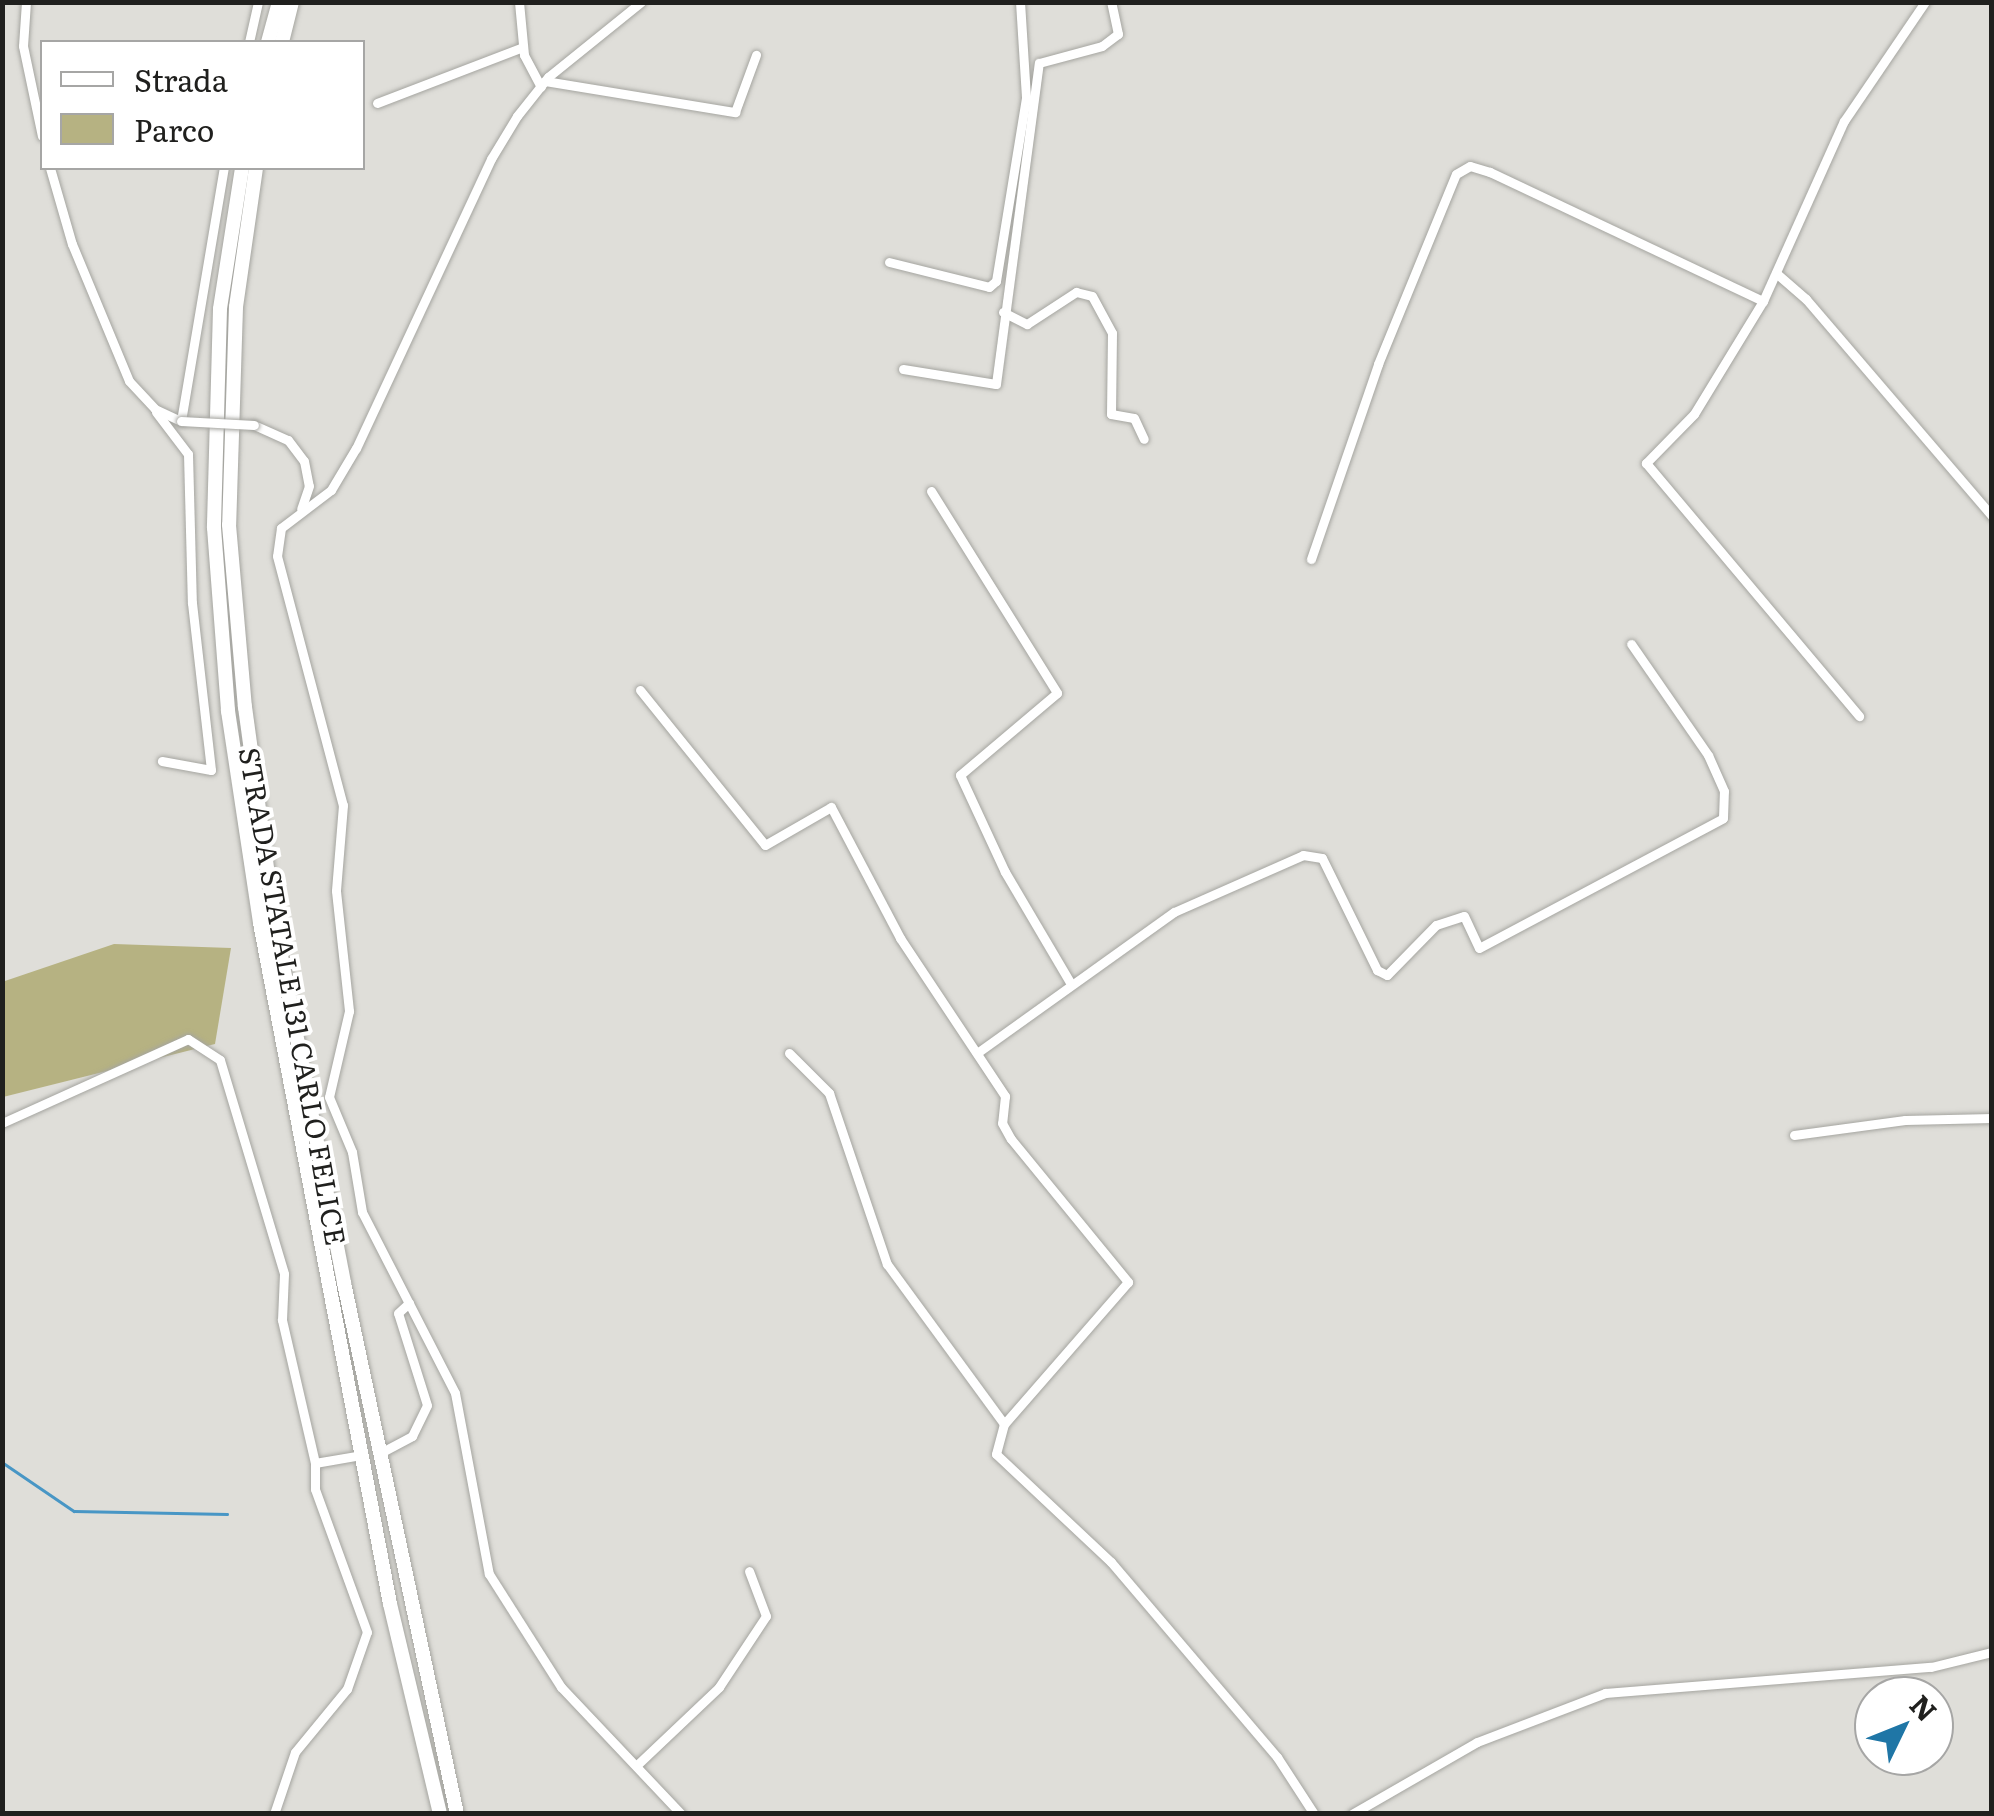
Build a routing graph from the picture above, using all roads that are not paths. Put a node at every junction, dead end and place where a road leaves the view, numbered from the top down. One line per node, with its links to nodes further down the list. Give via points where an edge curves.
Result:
1 (26, 2): 17 (street, via 23,46)
2 (258, 2): 10 (street)
3 (279, 2): 11 (highway)
4 (292, 2): 12 (highway)
5 (519, 2): 13 (street)
6 (641, 2): 15 (street)
7 (1020, 2): 22 (street, via 1026,100 996,281 989,288)
8 (1111, 2): 25 (street, via 1118,34 1102,46 1040,63)
9 (1925, 2): 23 (street, via 1844,121)
10 (249, 40)
11 (269, 40)
12 (282, 40)
13 (523, 47): 15 (street); 16 (street)
14 (756, 55): 15 (street, via 736,112)
15 (543, 84): 31 (street, via 490,159 356,448 331,490)
16 (377, 103)
17 (40, 127)
18 (51, 170): 27 (street, via 129,381)
19 (224, 170): 28 (street)
20 (242, 170): 53 (highway, STRADA STATALE 131 CARLO FELICE, via 220,309 214,528 228,712 260,922 390,1604)
21 (256, 170): 54 (highway, STRADA STATALE 131 CARLO FELICE, via 236,308 229,525 244,707 274,918 340,1264 406,1599)
22 (890, 262)
23 (1776, 272): 24 (street); 32 (street)
24 (1763, 301): 33 (street, via 1490,172 1470,166 1456,174 1384,350); 36 (street, via 1694,414 1646,463)
25 (1003, 312): 26 (street, via 996,384); 29 (street, via 1028,324 1076,292 1092,296 1112,334 1111,414 1134,418)
26 (903, 368)
27 (155, 409): 28 (street); 37 (street, via 188,454 192,603 211,770)
28 (181, 421): 31 (street, bridge, via 254,425 288,440 304,460 309,486)
29 (1144, 439)
30 (931, 492): 38 (street, via 1057,693 960,775)
31 (300, 509): 44 (street, via 280,528 278,556 343,805 336,891 349,1011 329,1097 352,1152 362,1212)
32 (1992, 516)
33 (1311, 560)
34 (1631, 644): 38 (street, via 1708,755 1724,791 1722,818 1479,948 1464,916 1436,925 1386,976 1322,858 1303,855 1174,912)
35 (640, 690): 40 (street, via 765,845 832,806 900,938)
36 (1859, 716)
37 (162, 760)
38 (1071, 984): 40 (street)
39 (789, 1053): 45 (street, via 829,1092 887,1264)
40 (976, 1053): 45 (street, via 1005,1096 1002,1123 1011,1139 1128,1282)
41 (1992, 1118): 43 (street, via 1906,1120)
42 (2, 1123): 48 (street, via 188,1040 220,1060 284,1274 282,1320)
43 (1794, 1135)
44 (409, 1303): 46 (street, via 398,1313 427,1405 412,1436); 51 (street, via 466,1424 488,1574 561,1687)
45 (1004, 1424): 56 (street, via 996,1454 1110,1562 1277,1757)
46 (384, 1451)
47 (356, 1456): 48 (street)
48 (315, 1463): 52 (street, via 315,1489 367,1632 348,1689 295,1752)
49 (748, 1570): 51 (street, via 766,1616 720,1687)
50 (1992, 1652): 57 (street, via 1930,1667 1605,1693 1477,1742)
51 (638, 1764): 55 (street)
52 (274, 1814)
53 (440, 1814)
54 (457, 1814)
55 (681, 1814)
56 (1314, 1814)
57 (1352, 1814)

